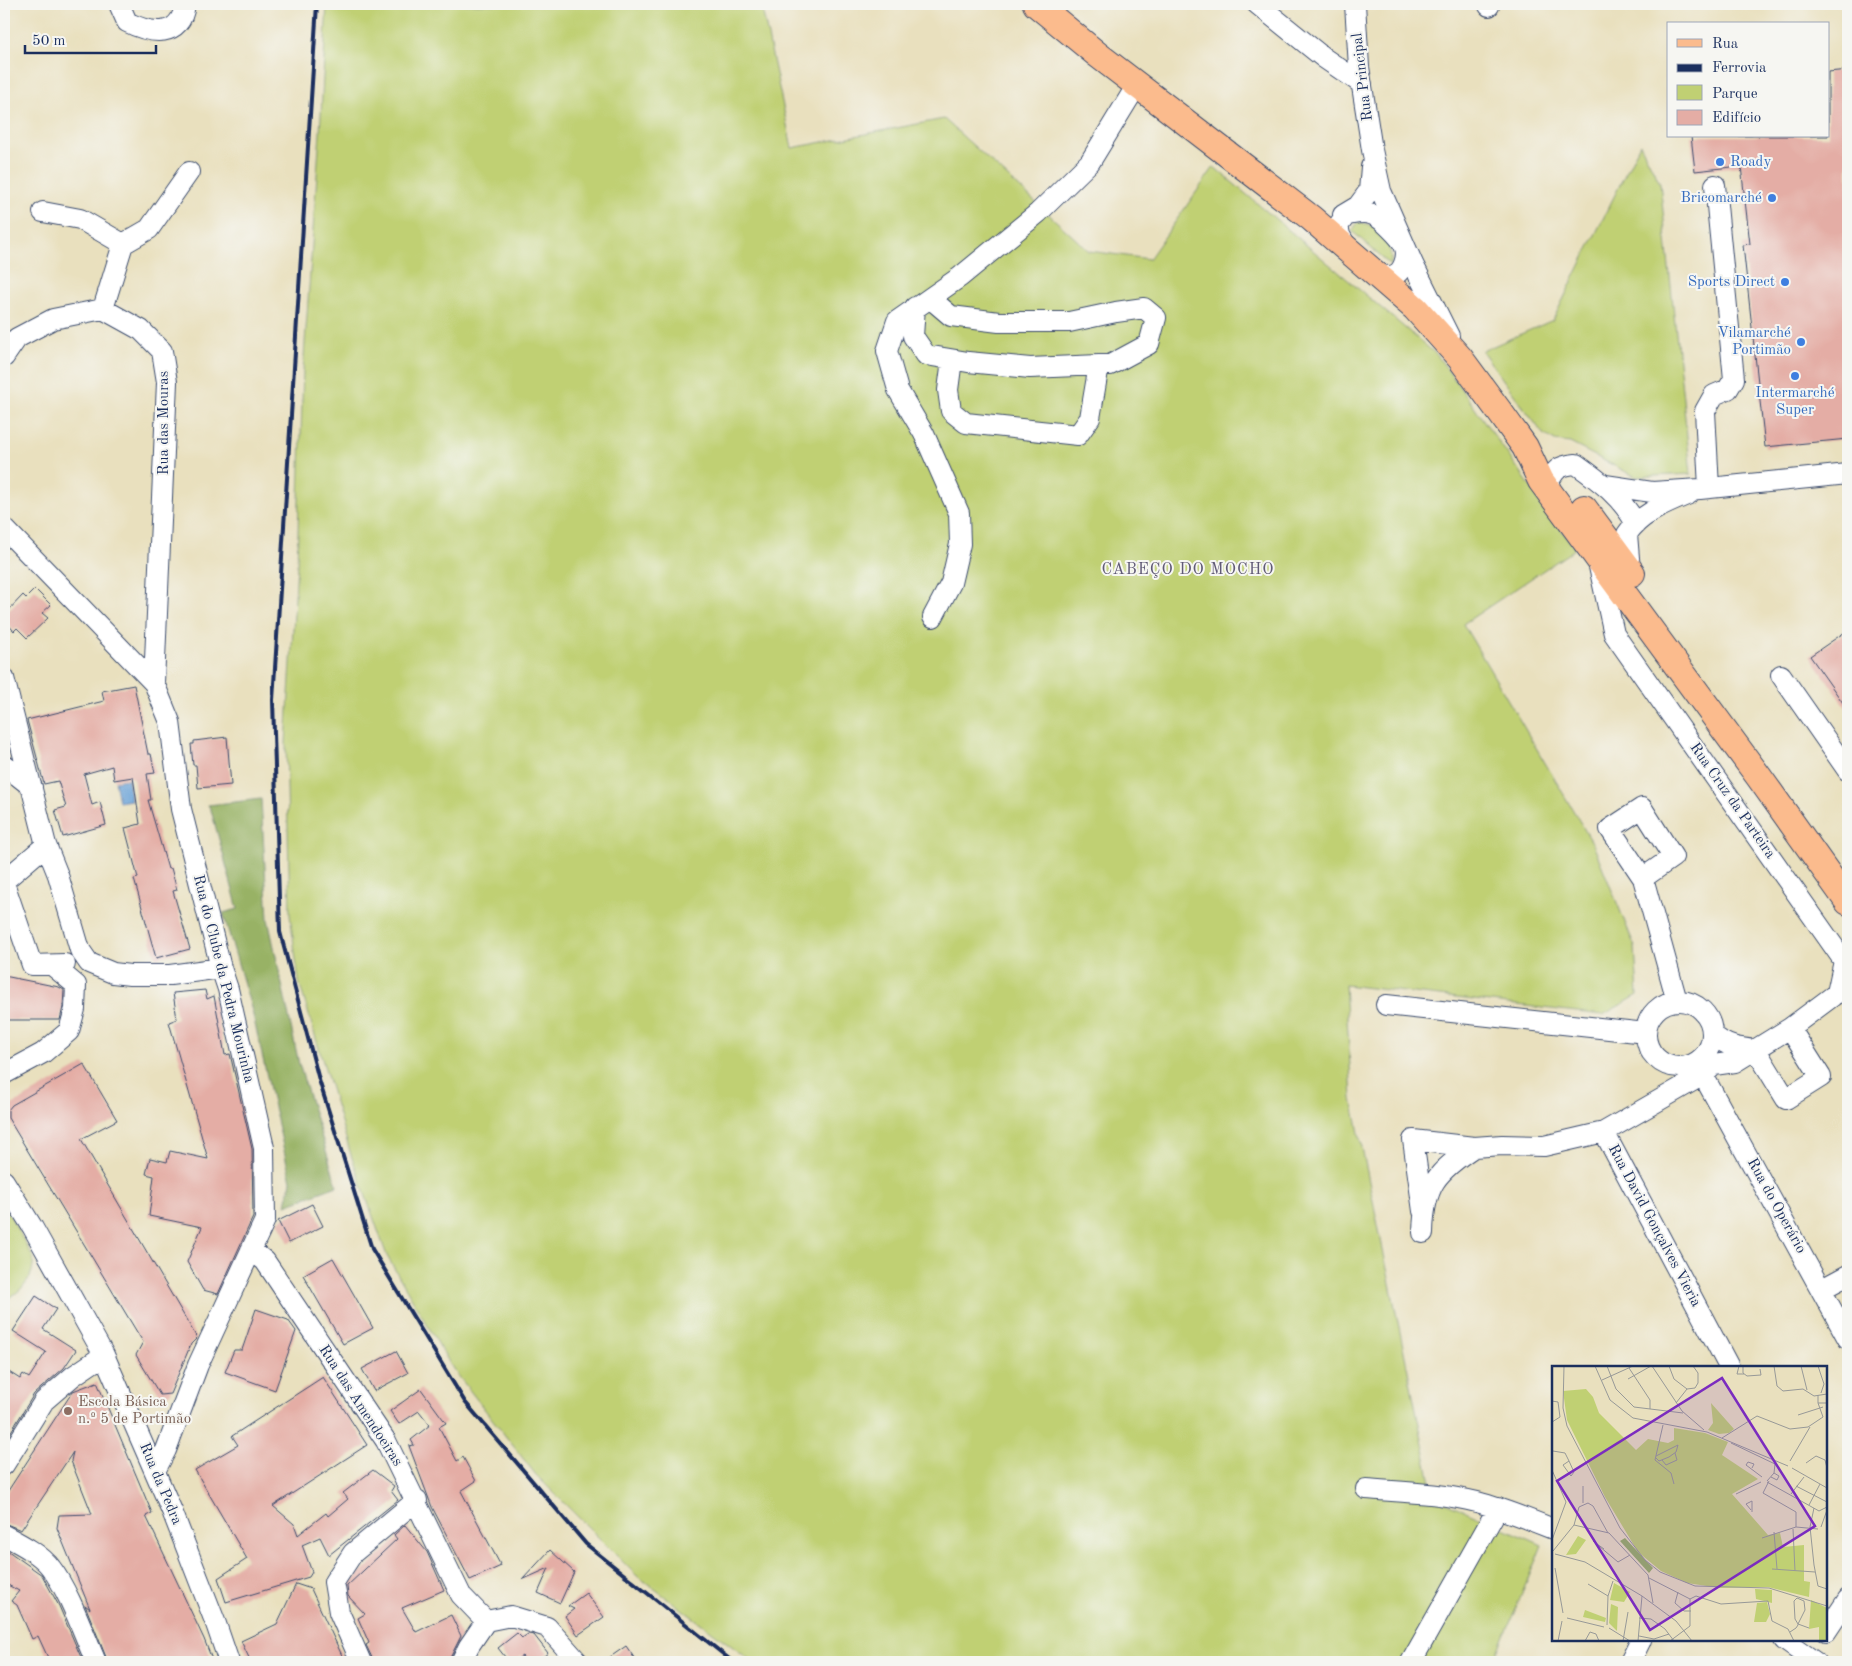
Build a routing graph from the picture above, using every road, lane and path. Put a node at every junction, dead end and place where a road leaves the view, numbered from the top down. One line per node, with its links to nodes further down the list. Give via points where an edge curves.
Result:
1 (119, 4): 2 (street, via 127,22 142,30 162,32 177,24)
2 (185, 4)
3 (1036, 4): 7 (main road)
4 (1256, 4): 6 (street)
5 (1355, 4): 6 (street, Rua Principal)
6 (1362, 84): 8 (street, Rua Principal)
7 (1137, 85): 11 (main road); 18 (street, via 1090,162 1038,213)
8 (1372, 150): 13 (street, Rua Principal, via 1369,190 1358,206); 15 (street, Rua Principal, via 1381,191)
9 (189, 172): 14 (street, via 148,229)
10 (1715, 185): 27 (street, via 1734,380 1728,390 1714,395 1705,411)
11 (1299, 209): 13 (street, Rua Principal, via 1330,218); 16 (main road)
12 (44, 212): 14 (street, via 80,219)
13 (1346, 215): 15 (street, Rua Principal, via 1373,214); 16 (street, via 1338,226)
14 (123, 244): 19 (street)
15 (1404, 245): 17 (street, Rua Principal, via 1405,261 1400,272 1391,276); 21 (street, Rua Principal)
16 (1348, 249): 17 (main road)
17 (1378, 274): 21 (main road, via 1415,308)
18 (923, 303): 22 (street, via 913,336 926,355); 23 (street, via 950,316 999,322 1069,322 1144,308 1156,318 1150,344 1110,365); 30 (street, via 897,321 887,351 898,390 924,434 959,512 960,544 951,583)
19 (103, 309): 20 (street, via 53,320 17,338); 33 (street, Rua das Mouras, via 141,330 162,351 168,382)
20 (4, 357)
21 (1460, 358): 25 (main road)
22 (952, 360): 23 (street, via 1030,368); 23 (street, via 948,390 951,411 966,423 1078,435 1090,418)
23 (1098, 365)
24 (1848, 474): 27 (street)
25 (1551, 479): 26 (street, via 1564,466 1576,464); 29 (main road)
26 (1605, 485): 27 (street, via 1652,492); 29 (street, via 1627,508)
27 (1704, 489): 29 (street, via 1664,505)
28 (4, 528): 33 (street, Rua do Clube da Pedra Mourinha)
29 (1610, 538): 38 (main road, via 1733,725); 41 (main road); 47 (street, Rua Cruz da Parteira, via 1614,634 1844,961 1837,993)
30 (933, 617)
31 (1781, 675): 35 (street)
32 (4, 678): 36 (street)
33 (154, 683): 44 (street, Rua do Clube da Pedra Mourinha, via 170,722 182,808)
34 (4, 765): 36 (street)
35 (1848, 771)
36 (32, 787): 37 (street)
37 (46, 845): 40 (street); 42 (street, via 80,950)
38 (1848, 873)
39 (1643, 878): 45 (street)
40 (4, 882): 43 (street, via 32,966)
41 (1848, 902)
42 (88, 962): 43 (street); 44 (street, via 113,973 130,975 170,975)
43 (52, 964): 52 (street, via 76,986 75,1009 69,1031 43,1053)
44 (221, 968): 58 (street, Rua do Clube da Pedra Mourinha, via 264,1148 265,1220)
45 (1677, 1002): 48 (street, via 1663,1005 1652,1016); 49 (street, via 1690,1003 1703,1011)
46 (1386, 1005): 48 (street)
47 (1790, 1028): 50 (street, Rua Cruz da Parteira); 50 (street, via 1821,1077 1786,1099)
48 (1646, 1033): 51 (street, via 1648,1045 1662,1062 1680,1067)
49 (1712, 1034): 50 (street, via 1723,1044); 51 (street)
50 (1756, 1050): 51 (street, Rua Cruz da Parteira, via 1735,1062)
51 (1702, 1066): 53 (street, Rua David Gonçalves Vieria); 60 (street, Rua do Operário)
52 (4, 1074)
53 (1604, 1132): 54 (street, via 1544,1146); 63 (street, Rua David Gonçalves Vieria)
54 (1474, 1147): 56 (street, via 1451,1162 1432,1185); 56 (street, via 1413,1140)
55 (4, 1181): 62 (street, Rua da Pedra)
56 (1424, 1211): 57 (street)
57 (1423, 1233)
58 (251, 1250): 65 (street, Rua do Clube da Pedra Mourinha, via 198,1365); 67 (street, Rua das Amendoeiras, via 264,1261 386,1441)
59 (1848, 1275): 60 (street)
60 (1822, 1289): 61 (street, Rua do Operário)
61 (1848, 1339)
62 (104, 1355): 64 (street, via 44,1401); 65 (street, Rua da Pedra)
63 (1728, 1366)
64 (4, 1465)
65 (155, 1471): 79 (street, Rua da Pedra)
66 (1366, 1489): 68 (street, via 1453,1497)
67 (416, 1500): 72 (street, Rua das Amendoeiras, via 462,1595); 80 (street, via 353,1553 334,1582 339,1612)
68 (1498, 1508): 69 (street); 83 (street)
69 (1552, 1529)
70 (4, 1535): 78 (street, via 51,1567)
71 (1848, 1599): 73 (street)
72 (486, 1621): 81 (street); 82 (street, via 511,1616 548,1627)
73 (1827, 1630)
74 (1640, 1641): 84 (street)
75 (1785, 1641): 77 (street)
76 (1820, 1641): 77 (street)
77 (1810, 1661)
78 (96, 1662)
79 (229, 1662)
80 (361, 1662)
81 (461, 1662)
82 (578, 1662)
83 (1411, 1662)
84 (1630, 1662)

